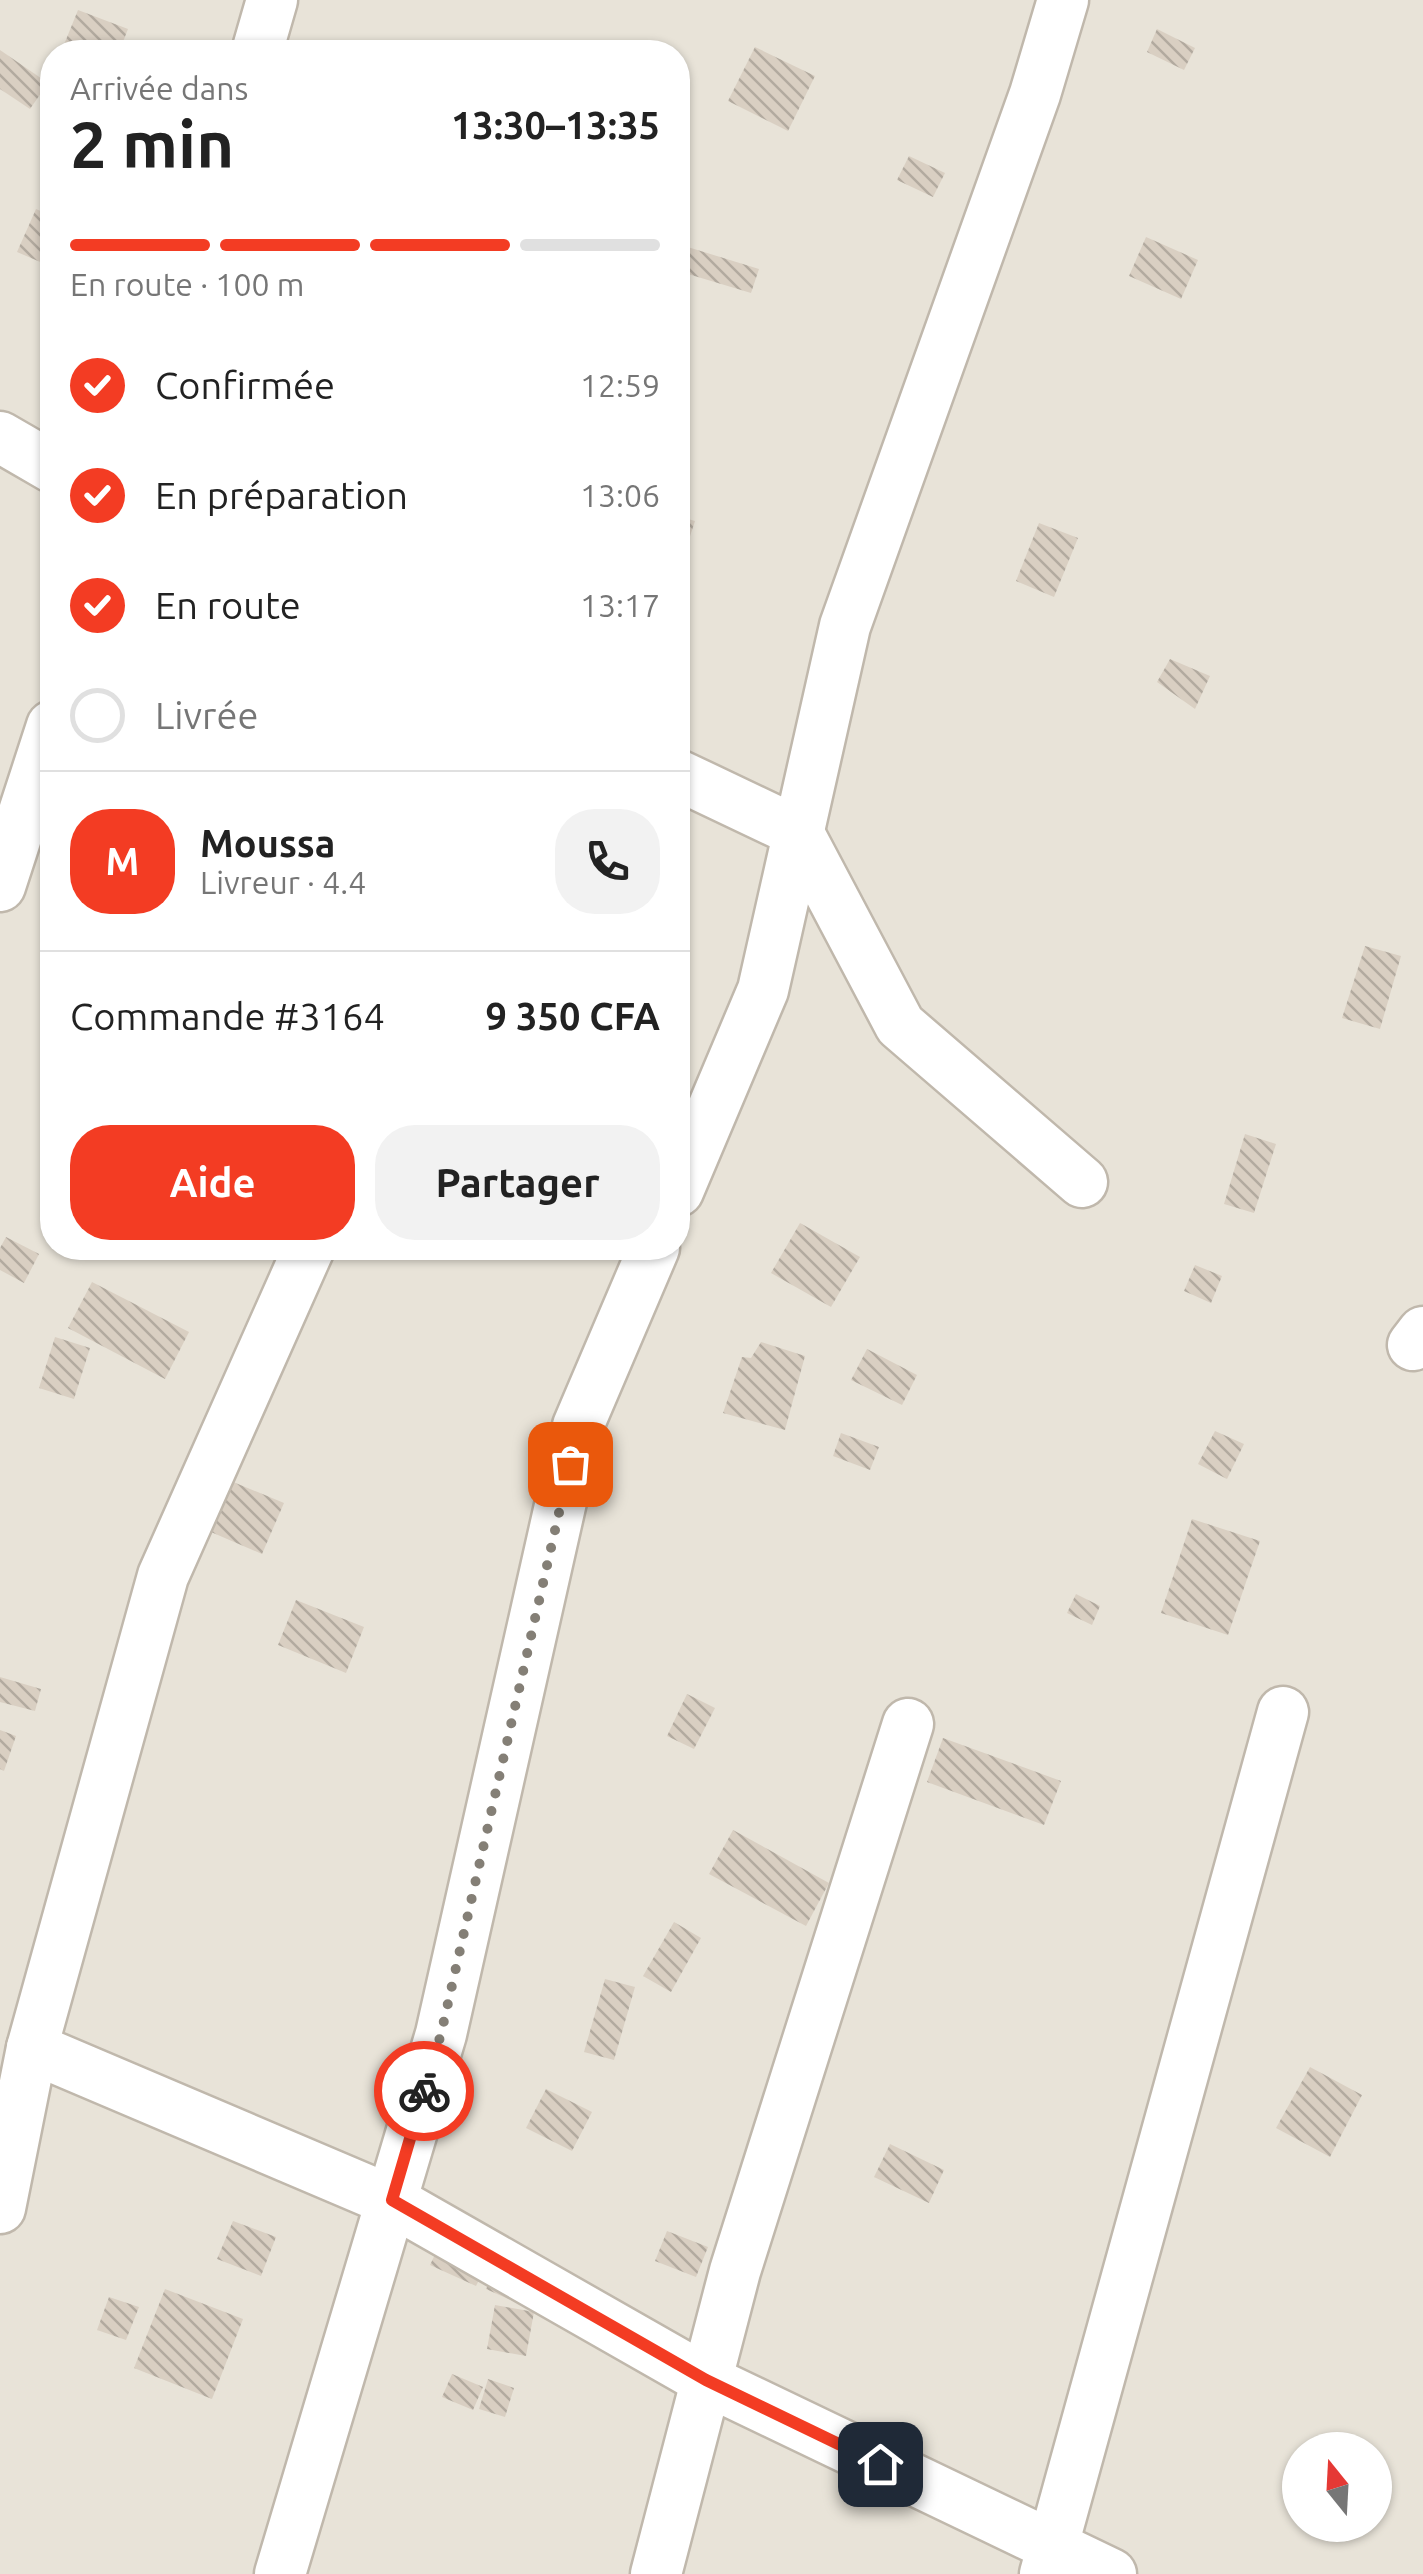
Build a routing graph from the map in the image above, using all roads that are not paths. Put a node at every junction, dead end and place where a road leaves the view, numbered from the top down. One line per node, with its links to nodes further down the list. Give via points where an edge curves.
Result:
1 (272, 0): 3 (street)
2 (1063, 0): 8 (street, via 844,626)
3 (260, 40)
4 (0, 438): 5 (street)
5 (40, 460)
6 (40, 763): 9 (street)
7 (690, 780): 8 (street)
8 (798, 832): 10 (street, via 762,990); 11 (street, via 900,1025)
9 (0, 886)
10 (690, 1162)
11 (1082, 1182)
12 (304, 1260): 16 (street, via 163,1576)
13 (649, 1260): 17 (street, via 578,1426 441,2034)
14 (1284, 1712): 20 (street)
15 (908, 1724): 19 (street)
16 (32, 2048): 17 (street); 18 (street)
17 (392, 2200): 19 (street); 21 (street)
18 (0, 2208)
19 (706, 2380): 20 (street); 22 (street)
20 (1050, 2561): 23 (street)
21 (280, 2574)
22 (656, 2574)
23 (1111, 2574)

